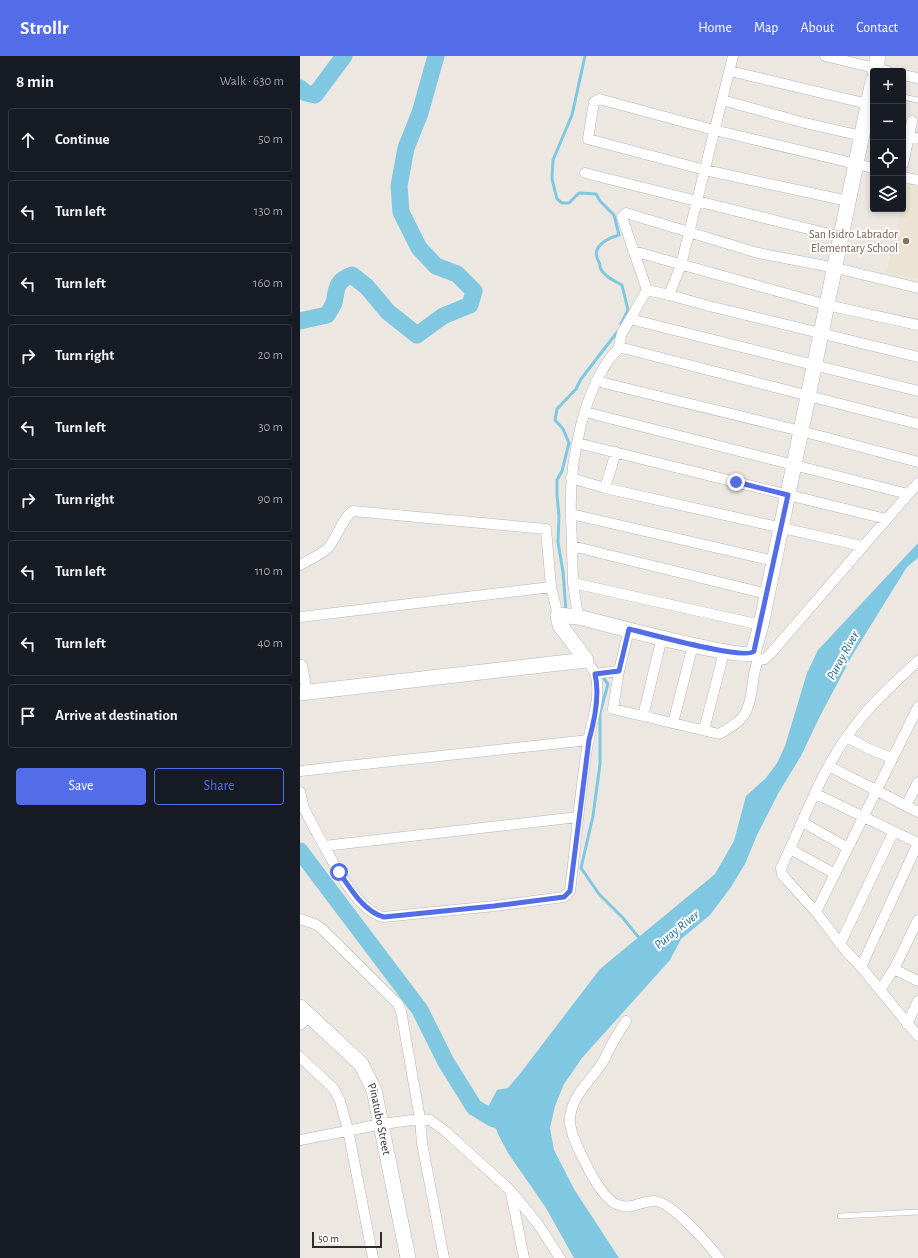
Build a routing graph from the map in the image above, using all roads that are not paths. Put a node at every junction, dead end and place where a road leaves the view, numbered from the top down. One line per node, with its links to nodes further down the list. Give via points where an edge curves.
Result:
1 (733, 56): 3 (street)
2 (825, 56): 5 (street)
3 (730, 71): 7 (street); 9 (street)
4 (906, 76): 6 (street)
5 (870, 77)
6 (918, 78)
7 (870, 79)
8 (906, 98): 10 (lane)
9 (722, 100): 13 (street); 14 (street)
10 (918, 100)
11 (870, 101): 14 (street)
12 (912, 120): 15 (street)
13 (714, 130): 17 (street); 19 (street); 19 (street, via 599,100 594,102 588,139)
14 (862, 136): 17 (street)
15 (914, 137): 16 (street)
16 (906, 157)
17 (856, 163): 18 (street); 24 (street)
18 (870, 167)
19 (705, 170): 23 (street); 24 (street)
20 (585, 173): 23 (street)
21 (906, 178): 22 (street)
22 (918, 180)
23 (697, 201): 25 (street); 26 (street)
24 (848, 201): 26 (street)
25 (689, 233): 27 (street, via 626,213 622,217); 28 (street); 29 (street, via 758,253)
26 (841, 237): 29 (street)
27 (632, 251): 28 (street); 31 (street)
28 (680, 265): 32 (street); 33 (street)
29 (836, 268): 30 (street); 33 (street)
30 (918, 288)
31 (647, 290): 32 (street); 34 (street)
32 (669, 295): 36 (street)
33 (827, 305): 35 (street); 36 (street)
34 (630, 319): 37 (street, via 622,333); 39 (street)
35 (918, 325)
36 (821, 334): 38 (street); 39 (street)
37 (618, 349): 40 (street); 42 (street, via 623,348)
38 (918, 357)
39 (815, 365): 41 (street); 42 (street)
40 (596, 381): 43 (street); 45 (street)
41 (918, 390)
42 (808, 396): 44 (street); 45 (street)
43 (585, 412): 46 (street); 49 (street)
44 (918, 424)
45 (801, 431): 48 (street); 49 (street)
46 (577, 443): 47 (street); 50 (street)
47 (616, 452): 52 (street); 54 (street)
48 (918, 462)
49 (794, 464): 53 (street); 54 (street)
50 (570, 478): 52 (street); 55 (street)
51 (918, 483): 53 (street)
52 (605, 488): 57 (street)
53 (908, 494): 56 (street)
54 (788, 495): 56 (street); 57 (street)
55 (571, 514): 58 (street); 60 (street)
56 (886, 519): 59 (street)
57 (781, 528): 59 (street); 60 (street)
58 (572, 546): 62 (street); 64 (street)
59 (862, 546): 72 (street, via 771,653 765,659)
60 (774, 561): 64 (street)
61 (300, 565): 63 (street, via 327,549 347,514 353,511 546,530)
62 (573, 582): 65 (street); 67 (street)
63 (551, 587): 65 (street); 66 (street)
64 (767, 594): 67 (street)
65 (568, 616): 68 (street); 73 (street, via 560,625)
66 (300, 617)
67 (761, 625): 72 (street)
68 (629, 629): 69 (street); 76 (street)
69 (662, 637): 70 (street); 79 (street)
70 (693, 644): 71 (street); 80 (street)
71 (724, 652): 72 (street); 81 (street)
72 (756, 656): 81 (street, via 746,712 734,725 719,734)
73 (586, 660): 76 (street); 77 (street)
74 (918, 660): 82 (street, via 875,702)
75 (302, 665): 77 (street)
76 (606, 673): 79 (street, via 613,709); 83 (street, via 597,686)
77 (303, 693)
78 (918, 707): 84 (street)
79 (643, 716): 80 (street)
80 (673, 723): 81 (street)
81 (704, 730)
82 (847, 737): 84 (street); 85 (street)
83 (589, 740): 86 (street); 93 (street)
84 (892, 758): 88 (street)
85 (829, 766): 88 (street); 90 (street)
86 (300, 771)
87 (918, 782): 91 (street)
88 (876, 791): 91 (street); 94 (street)
89 (300, 792): 97 (street, via 304,809)
90 (816, 794): 94 (street); 95 (street)
91 (906, 806): 92 (street)
92 (918, 812)
93 (578, 817): 97 (street); 97 (street, via 568,895 494,906 378,916 364,905 344,880)
94 (864, 818): 96 (street); 98 (street)
95 (802, 822): 98 (street); 99 (street)
96 (893, 833): 104 (street); 105 (street, via 918,843)
97 (324, 846)
98 (848, 848): 100 (street)
99 (790, 849): 100 (street); 101 (street, via 781,868 782,874)
100 (835, 874): 101 (street)
101 (816, 912): 104 (street)
102 (300, 919): 115 (street, via 322,929 398,1004 403,1017)
103 (918, 920): 106 (street)
104 (840, 944): 105 (street)
105 (861, 967): 108 (street)
106 (894, 969): 107 (street); 108 (street)
107 (918, 981)
108 (880, 990): 112 (street)
109 (918, 1001): 112 (street)
110 (303, 1016): 116 (street, Pinatubo Street, via 361,1064 374,1090)
111 (626, 1021): 127 (street, via 575,1100 570,1119 580,1153 599,1187 614,1203 634,1207 648,1201 662,1202)
112 (907, 1024): 113 (street)
113 (918, 1036)
114 (300, 1058): 117 (street, via 334,1089)
115 (420, 1119): 116 (street); 119 (street, via 430,1120 445,1131); 124 (street, via 422,1143)
116 (382, 1124): 117 (street); 123 (street, Pinatubo Street)
117 (348, 1130): 118 (street); 122 (street)
118 (300, 1140)
119 (511, 1191): 125 (street); 126 (street, via 538,1224)
120 (918, 1212): 121 (lane)
121 (840, 1216)
122 (373, 1258)
123 (408, 1258)
124 (444, 1258)
125 (524, 1258)
126 (560, 1258)
127 (719, 1258)

